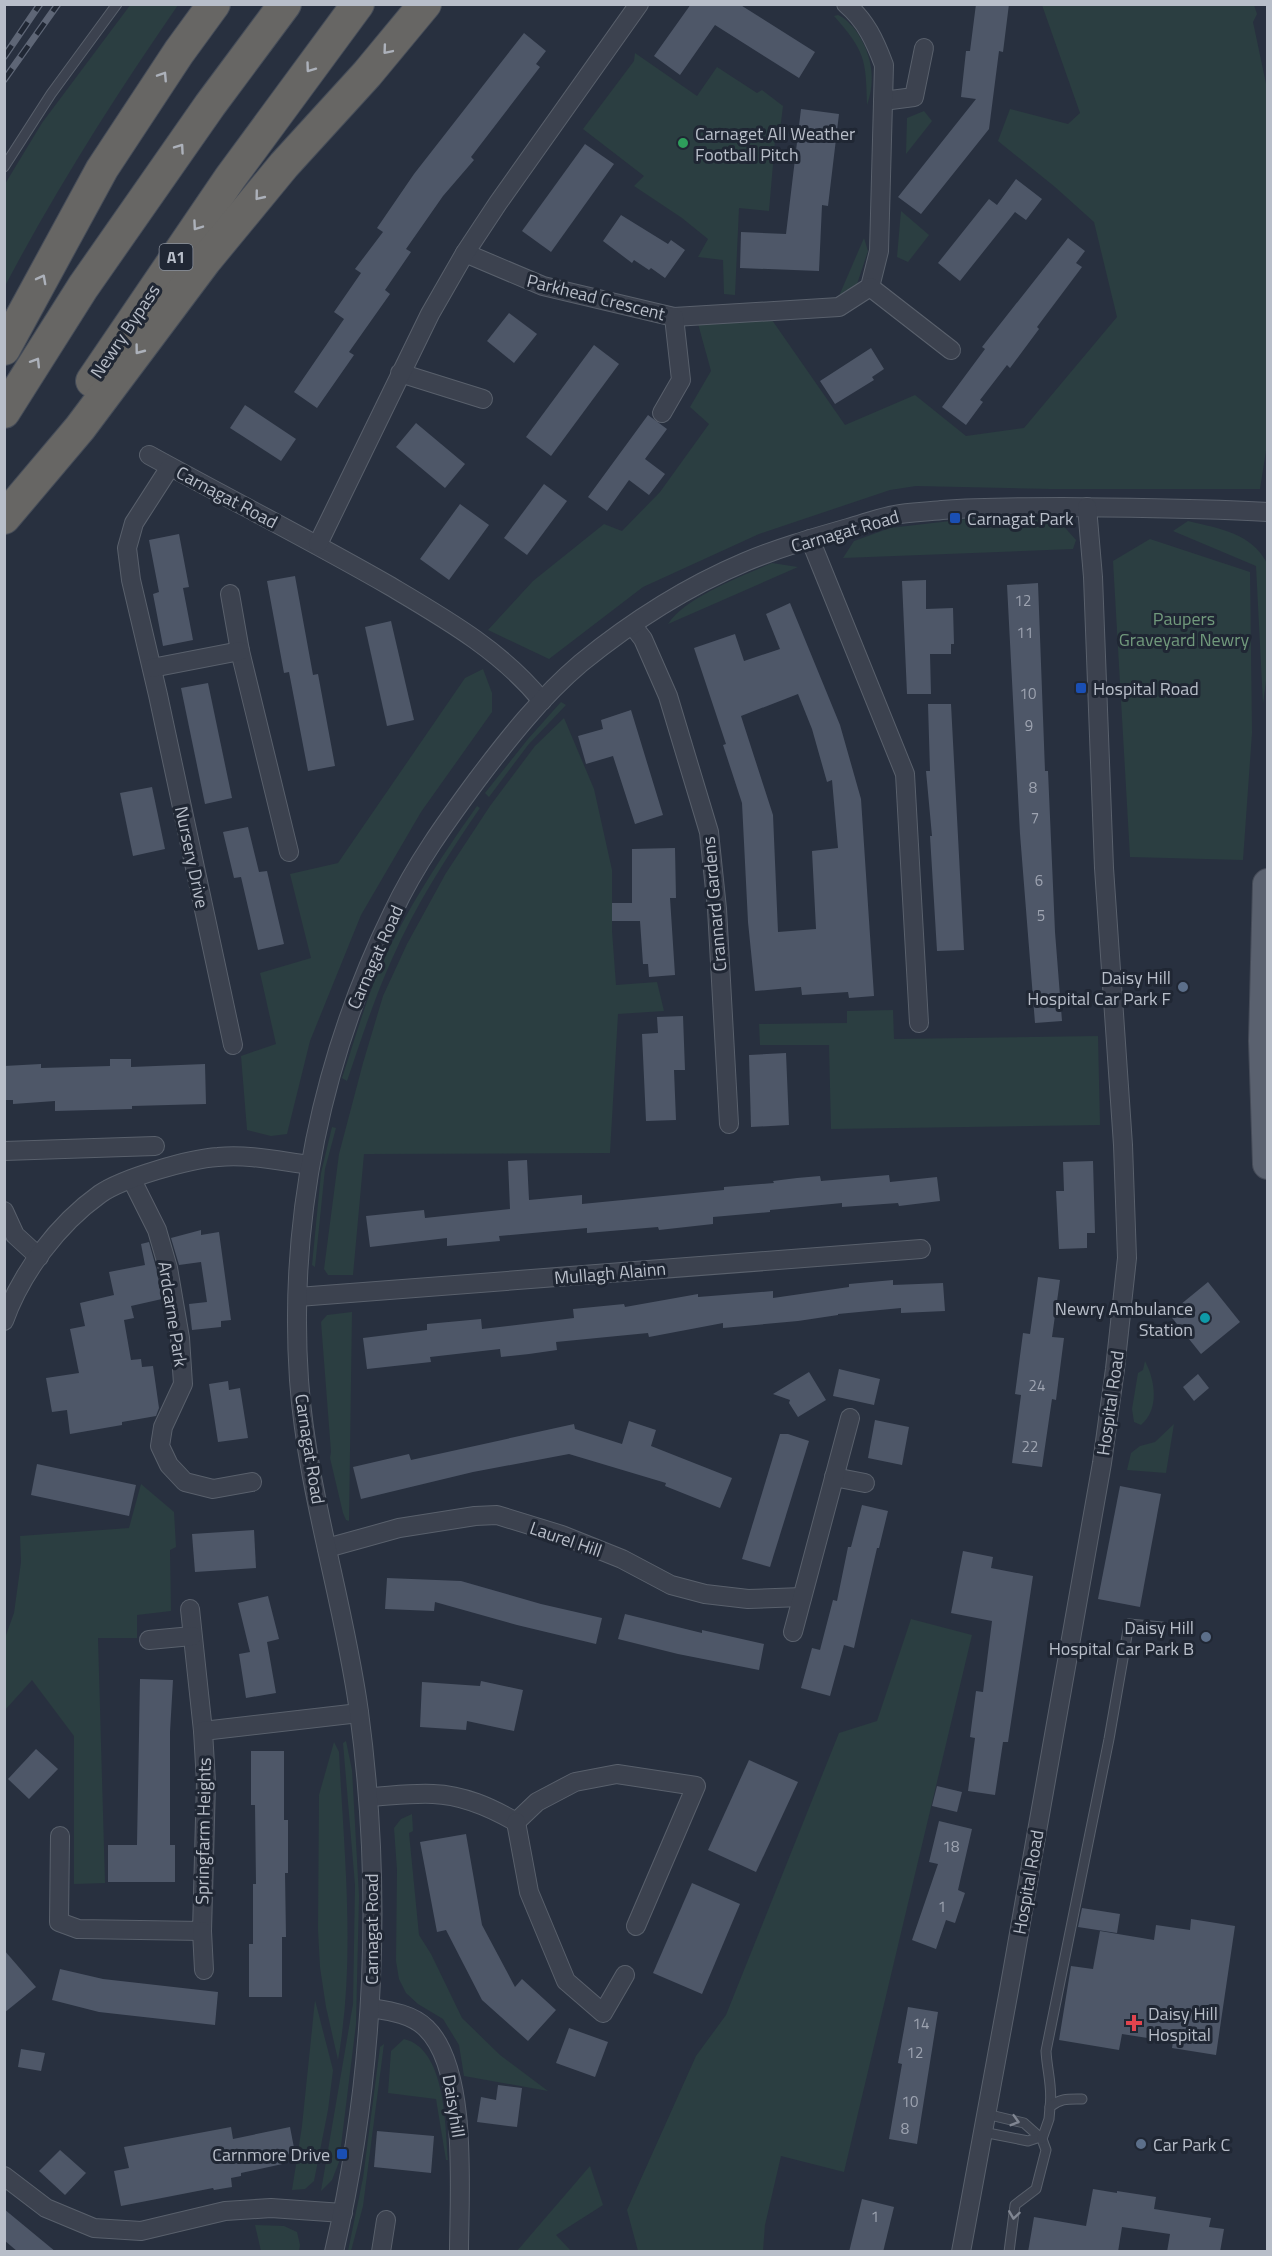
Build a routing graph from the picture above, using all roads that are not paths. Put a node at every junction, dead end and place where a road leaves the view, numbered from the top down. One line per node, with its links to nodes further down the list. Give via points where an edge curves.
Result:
1 (117, 4): 10 (lane)
2 (214, 4): 14 (highway, one-way to 2, via 102,169)
3 (285, 4): 18 (highway, one-way to 3, via 83,287)
4 (358, 4): 24 (highway, Newry Bypass / A1, one-way to 24, via 230,177)
5 (424, 4): 24 (highway, one-way to 24, via 234,226 80,428)
6 (639, 4): 11 (street)
7 (846, 4): 9 (street, via 860,16 884,65)
8 (924, 48): 9 (street, via 914,97)
9 (883, 101): 12 (street, via 879,251)
10 (4, 167)
11 (465, 253): 13 (street, Parkhead Crescent, via 543,286); 16 (street)
12 (870, 287): 13 (street, Parkhead Crescent, via 839,307); 15 (street)
13 (674, 317): 19 (street, via 681,380)
14 (4, 349)
15 (951, 350)
16 (400, 373): 17 (street); 26 (street)
17 (483, 399)
18 (4, 412)
19 (662, 413)
20 (149, 455): 21 (street, Carnagat Road)
21 (170, 467): 26 (street, Carnagat Road); 30 (street, Nursery Drive, via 134,523 127,548)
22 (1087, 507): 23 (street, Carnagat Road); 25 (street, Carnagat Road, via 987,507 897,514); 70 (street, Hospital Road, via 1127,1258 1104,1451)
23 (1268, 512)
24 (4, 517)
25 (810, 539): 28 (street, Carnagat Road, via 746,561 684,591); 34 (street, via 905,774)
26 (318, 544): 31 (street, Carnagat Road, via 491,650)
27 (230, 594): 29 (street)
28 (633, 626): 31 (street, Carnagat Road, via 580,665); 36 (street, Crannard Gardens, via 643,639 668,696 710,832)
29 (240, 651): 30 (street); 32 (street)
30 (152, 668): 35 (street, Nursery Drive)
31 (542, 701): 40 (street, Carnagat Road, via 503,746 436,837 394,909 350,1009)
32 (289, 852)
33 (1268, 884): 39 (main road, via 1264,1041)
34 (920, 1023)
35 (233, 1046)
36 (729, 1124)
37 (155, 1146): 38 (street)
38 (4, 1151)
39 (1268, 1164)
40 (309, 1165): 41 (street, via 251,1156 217,1157 164,1168); 45 (street, Carnagat Road)
41 (132, 1180): 44 (street, via 102,1193 73,1217); 49 (street, Ardcarne Park, via 157,1230 180,1338 183,1384 163,1427 160,1446 169,1465 185,1482 213,1489)
42 (4, 1211): 44 (street, via 15,1235)
43 (921, 1249): 45 (street, Mullagh Alainn)
44 (39, 1257): 46 (street)
45 (298, 1297): 51 (street, Carnagat Road, via 299,1380 311,1473)
46 (4, 1322)
47 (850, 1418): 48 (street)
48 (834, 1477): 50 (street); 52 (street)
49 (252, 1482)
50 (865, 1483)
51 (327, 1548): 52 (street, Laurel Hill, via 399,1528 496,1515 562,1535 622,1559 671,1585 748,1599); 58 (street, Carnagat Road)
52 (802, 1597): 55 (street)
53 (190, 1609): 56 (street, Springfarm Heights)
54 (1162, 1627): 69 (lane, via 1129,1623 1046,2051 1052,2092)
55 (793, 1632)
56 (192, 1636): 57 (street); 59 (street, Springfarm Heights)
57 (149, 1640)
58 (359, 1713): 59 (street, Springfarm Heights); 60 (street, Carnagat Road)
59 (203, 1731): 64 (street, Springfarm Heights, via 206,1782)
60 (368, 1797): 61 (street, via 434,1794 465,1798); 67 (street, Carnagat Road, via 373,1902)
61 (516, 1821): 63 (street, via 537,1802 575,1782 617,1774 696,1786); 66 (street, via 529,1892 566,1981 603,2013)
62 (60, 1836): 64 (street, Springfarm Heights, via 59,1922 78,1929)
63 (636, 1926)
64 (202, 1931): 65 (street, Springfarm Heights)
65 (204, 1970)
66 (625, 1975)
67 (371, 2008): 73 (street, Carnagat Road); 77 (street, Daisyhill, via 410,2017 440,2044 460,2130)
68 (1082, 2099): 69 (lane, via 1068,2098)
69 (1050, 2107): 71 (lane)
70 (985, 2123): 71 (lane, via 1028,2141); 71 (lane, one-way to 71, via 1024,2123); 78 (street, Hospital Road)
71 (1041, 2138): 79 (lane, one-way to 79, via 1046,2150 1036,2189 1015,2205)
72 (4, 2176): 73 (street, via 46,2208 94,2228 141,2231 225,2211 271,2208)
73 (343, 2213): 75 (street, Carnagat Road)
74 (386, 2220): 76 (street)
75 (334, 2252)
76 (381, 2252)
77 (459, 2252)
78 (961, 2252)
79 (1009, 2252)

